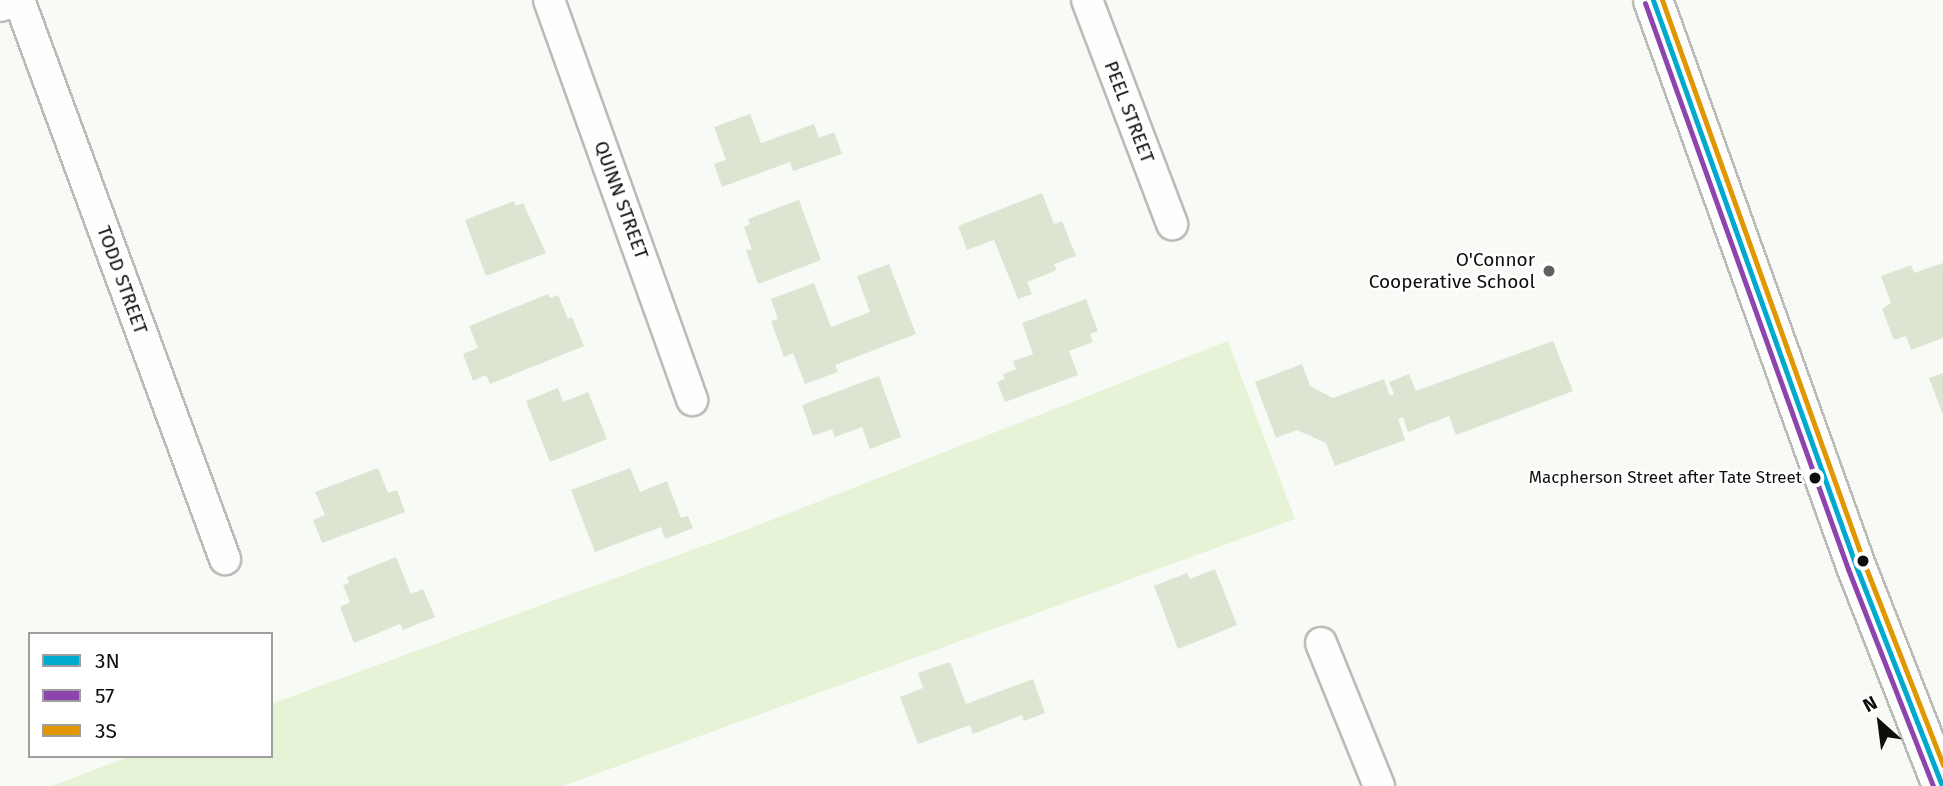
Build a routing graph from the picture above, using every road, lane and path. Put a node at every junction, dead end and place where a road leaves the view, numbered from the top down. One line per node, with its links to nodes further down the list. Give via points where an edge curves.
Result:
1 (19, 0): 7 (street, TODD STREET)
2 (550, 0): 6 (street, QUINN STREET)
3 (1087, 0): 5 (street, PEEL STREET)
4 (1653, 0): 10 (street, via 1856,566)
5 (1172, 224)
6 (692, 401)
7 (225, 559)
8 (1321, 643): 9 (street)
9 (1379, 786)
10 (1942, 786)

